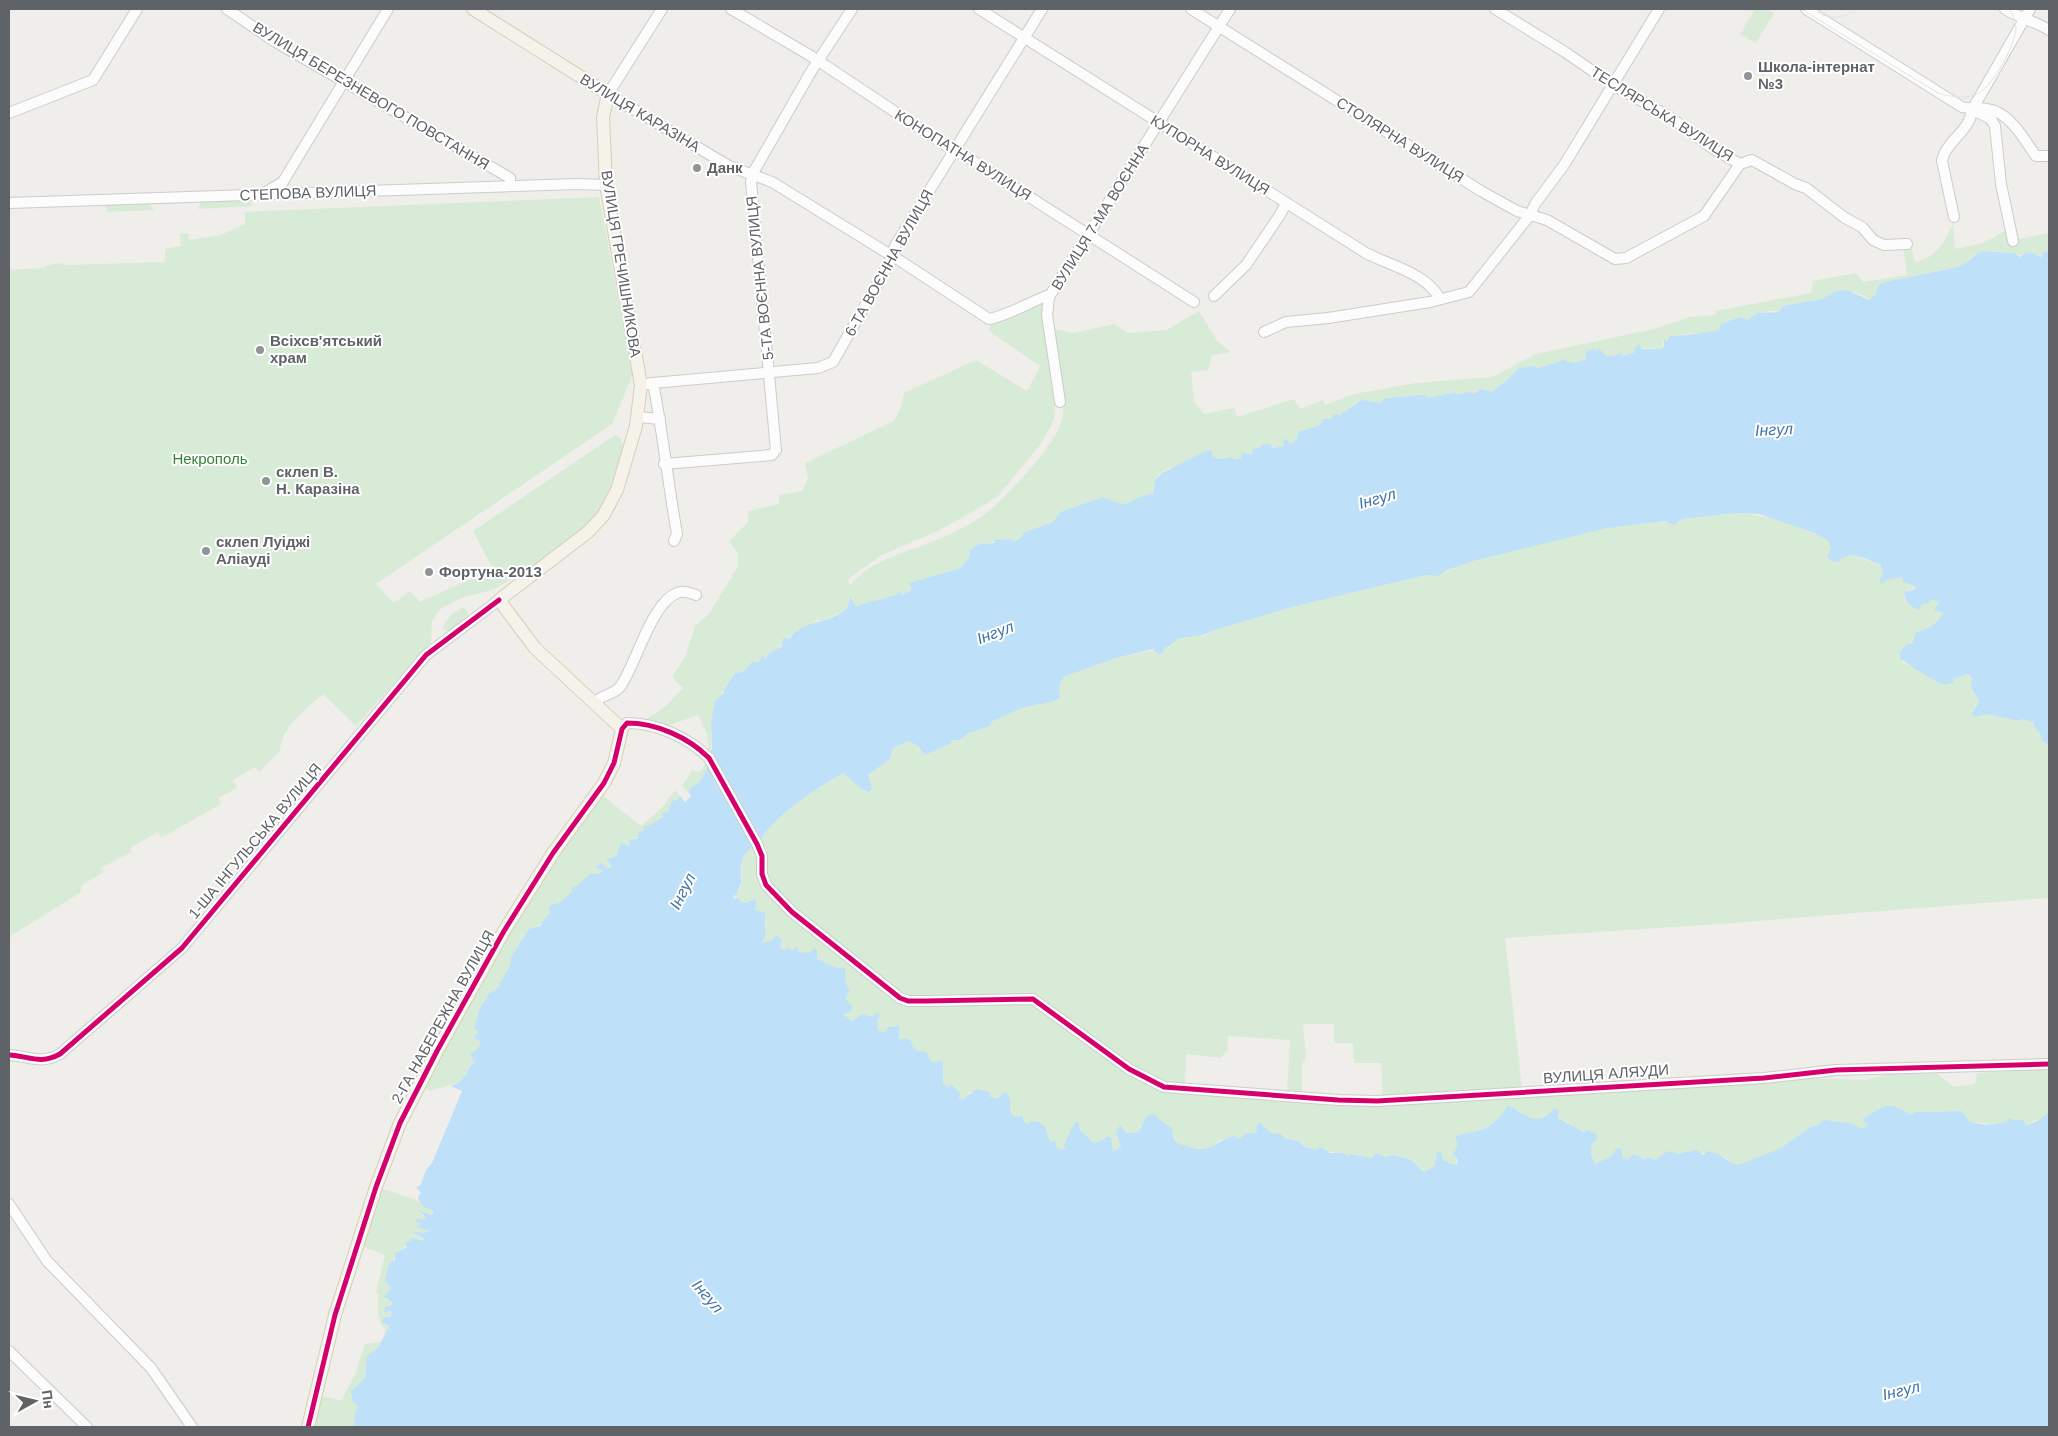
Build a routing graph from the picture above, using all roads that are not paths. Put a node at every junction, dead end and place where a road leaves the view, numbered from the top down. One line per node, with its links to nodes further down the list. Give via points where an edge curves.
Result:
1 (137, 9): 25 (street, via 96,77 86,84)
2 (226, 9): 21 (street, ВУЛИЦЯ БЕРЕЗНЕВОГО ПОВСТАННЯ)
3 (388, 9): 21 (street)
4 (473, 9): 23 (main road, ВУЛИЦЯ КАРАЗІНА)
5 (662, 9): 23 (street, ВУЛИЦЯ ГРЕЧИШНИКОВА)
6 (731, 9): 20 (street, КОНОПАТНА ВУЛИЦЯ)
7 (852, 9): 20 (street, 5-ТА ВОЄННА ВУЛИЦЯ)
8 (979, 9): 19 (street, КУПОРНА ВУЛИЦЯ)
9 (1042, 9): 19 (street, 6-ТА ВОЄННА ВУЛИЦЯ)
10 (1191, 9): 17 (street, СТОЛЯРНА ВУЛИЦЯ)
11 (1230, 9): 17 (street, ВУЛИЦЯ 7-МА ВОЄННА)
12 (1495, 9): 22 (street, ТЕСЛЯРСЬКА ВУЛИЦЯ)
13 (1659, 9): 22 (street)
14 (1806, 9): 24 (street, via 1962,107)
15 (2005, 9): 16 (street)
16 (2027, 13): 18 (street); 24 (street)
17 (1219, 26): 26 (street, ВУЛИЦЯ 7-МА ВОЄННА); 36 (street, СТОЛЯРНА ВУЛИЦЯ, via 1481,191)
18 (2049, 30)
19 (1025, 37): 26 (street, КУПОРНА ВУЛИЦЯ); 27 (street, 6-ТА ВОЄННА ВУЛИЦЯ)
20 (818, 62): 27 (street, КОНОПАТНА ВУЛИЦЯ); 30 (street, 5-ТА ВОЄННА ВУЛИЦЯ)
21 (343, 82): 32 (street, ВУЛИЦЯ БЕРЕЗНЕВОГО ПОВСТАННЯ, via 510,178); 33 (street, via 283,182)
22 (1613, 85): 29 (street, ТЕСЛЯРСЬКА ВУЛИЦЯ, via 1670,117); 36 (street)
23 (608, 94): 30 (street, ВУЛИЦЯ КАРАЗІНА, via 729,166); 31 (main road, ВУЛИЦЯ ГРЕЧИШНИКОВА, via 603,117)
24 (1972, 110): 28 (street, via 1997,112 2014,125 2036,156); 37 (street, via 1971,119 1947,147 1942,161); 39 (street, via 1991,119 1995,126 2001,184)
25 (9, 113)
26 (1159, 123): 34 (street, КУПОРНА ВУЛИЦЯ); 38 (street, ВУЛИЦЯ 7-МА ВОЄННА)
27 (954, 151): 38 (street, КОНОПАТНА ВУЛИЦЯ); 41 (street, 6-ТА ВОЄННА ВУЛИЦЯ)
28 (2045, 157)
29 (1740, 164): 36 (street, СТОЛЯРНА ВУЛИЦЯ, via 1704,216 1626,258 1615,259 1547,220); 40 (street, ТЕСЛЯРСЬКА ВУЛИЦЯ, via 1752,160 1806,188 1862,227 1873,240 1884,245)
30 (754, 173): 41 (street, ВУЛИЦЯ КАРАЗІНА); 48 (street, 5-ТА ВОЄННА ВУЛИЦЯ, via 751,190)
31 (606, 185): 32 (street, СТЕПОВА ВУЛИЦЯ); 49 (main road, ВУЛИЦЯ ГРЕЧИШНИКОВА)
32 (510, 186): 33 (street, СТЕПОВА ВУЛИЦЯ)
33 (261, 195): 35 (street, СТЕПОВА ВУЛИЦЯ)
34 (1286, 202): 42 (street, via 1251,259); 44 (street, КУПОРНА ВУЛИЦЯ, via 1366,252 1408,270 1435,290)
35 (9, 203)
36 (1530, 215): 44 (street, via 1468,292)
37 (1954, 217)
38 (1089, 233): 43 (street, ВУЛИЦЯ 7-МА ВОЄННА); 45 (street, КОНОПАТНА ВУЛИЦЯ)
39 (2013, 241)
40 (1907, 244)
41 (891, 257): 46 (street, ВУЛИЦЯ КАРАЗІНА); 48 (street, 6-ТА ВОЄННА ВУЛИЦЯ, via 833,362 818,368)
42 (1214, 296)
43 (1049, 297): 46 (street, ВУЛИЦЯ 7-МА ВОЄННА, via 1010,310 1005,316); 50 (street, ВУЛИЦЯ 7-МА ВОЄННА, via 1047,315)
44 (1440, 300): 47 (street, via 1286,322)
45 (1194, 302)
46 (989, 319)
47 (1264, 332)
48 (770, 372): 49 (street, 6-ТА ВОЄННА ВУЛИЦЯ); 53 (street, 5-ТА ВОЄННА ВУЛИЦЯ, via 777,446 774,454)
49 (647, 384): 51 (street, ВУЛИЦЯ ГРЕЧИШНИКОВА); 52 (main road, ВУЛИЦЯ ГРЕЧИШНИКОВА)
50 (1060, 402)
51 (660, 419): 52 (street); 53 (street, ВУЛИЦЯ ГРЕЧИШНИКОВА)
52 (637, 422): 56 (main road, ВУЛИЦЯ ГРЕЧИШНИКОВА, via 617,490 603,516 588,532)
53 (664, 464): 54 (street, ВУЛИЦЯ ГРЕЧИШНИКОВА, via 677,534)
54 (674, 541)
55 (696, 595): 57 (street, via 679,592 669,597 651,624 620,687 598,697)
56 (499, 600): 57 (main road, via 535,648); 59 (street, 1-ША ІНГУЛЬСЬКА ВУЛИЦЯ, via 426,655 175,955 60,1054 40,1061)
57 (594, 703): 58 (main road)
58 (622, 729): 60 (street, ВУЛИЦЯ АЛЯУДИ, via 627,723 637,723 668,732 700,749 709,758 757,844 766,886 792,912 900,998 908,1001 1033,999 1129,1069 1164,1087 1377,1102 1764,1078 1836,1070); 65 (main road, 2-ГА НАБЕРЕЖНА ВУЛИЦЯ, via 614,763 604,783 553,853 504,931 400,1123 335,1315)
59 (9, 1054)
60 (2049, 1064)
61 (9, 1204): 64 (street, via 47,1261 151,1368)
62 (9, 1351): 63 (street)
63 (87, 1427)
64 (192, 1427)
65 (308, 1427)

